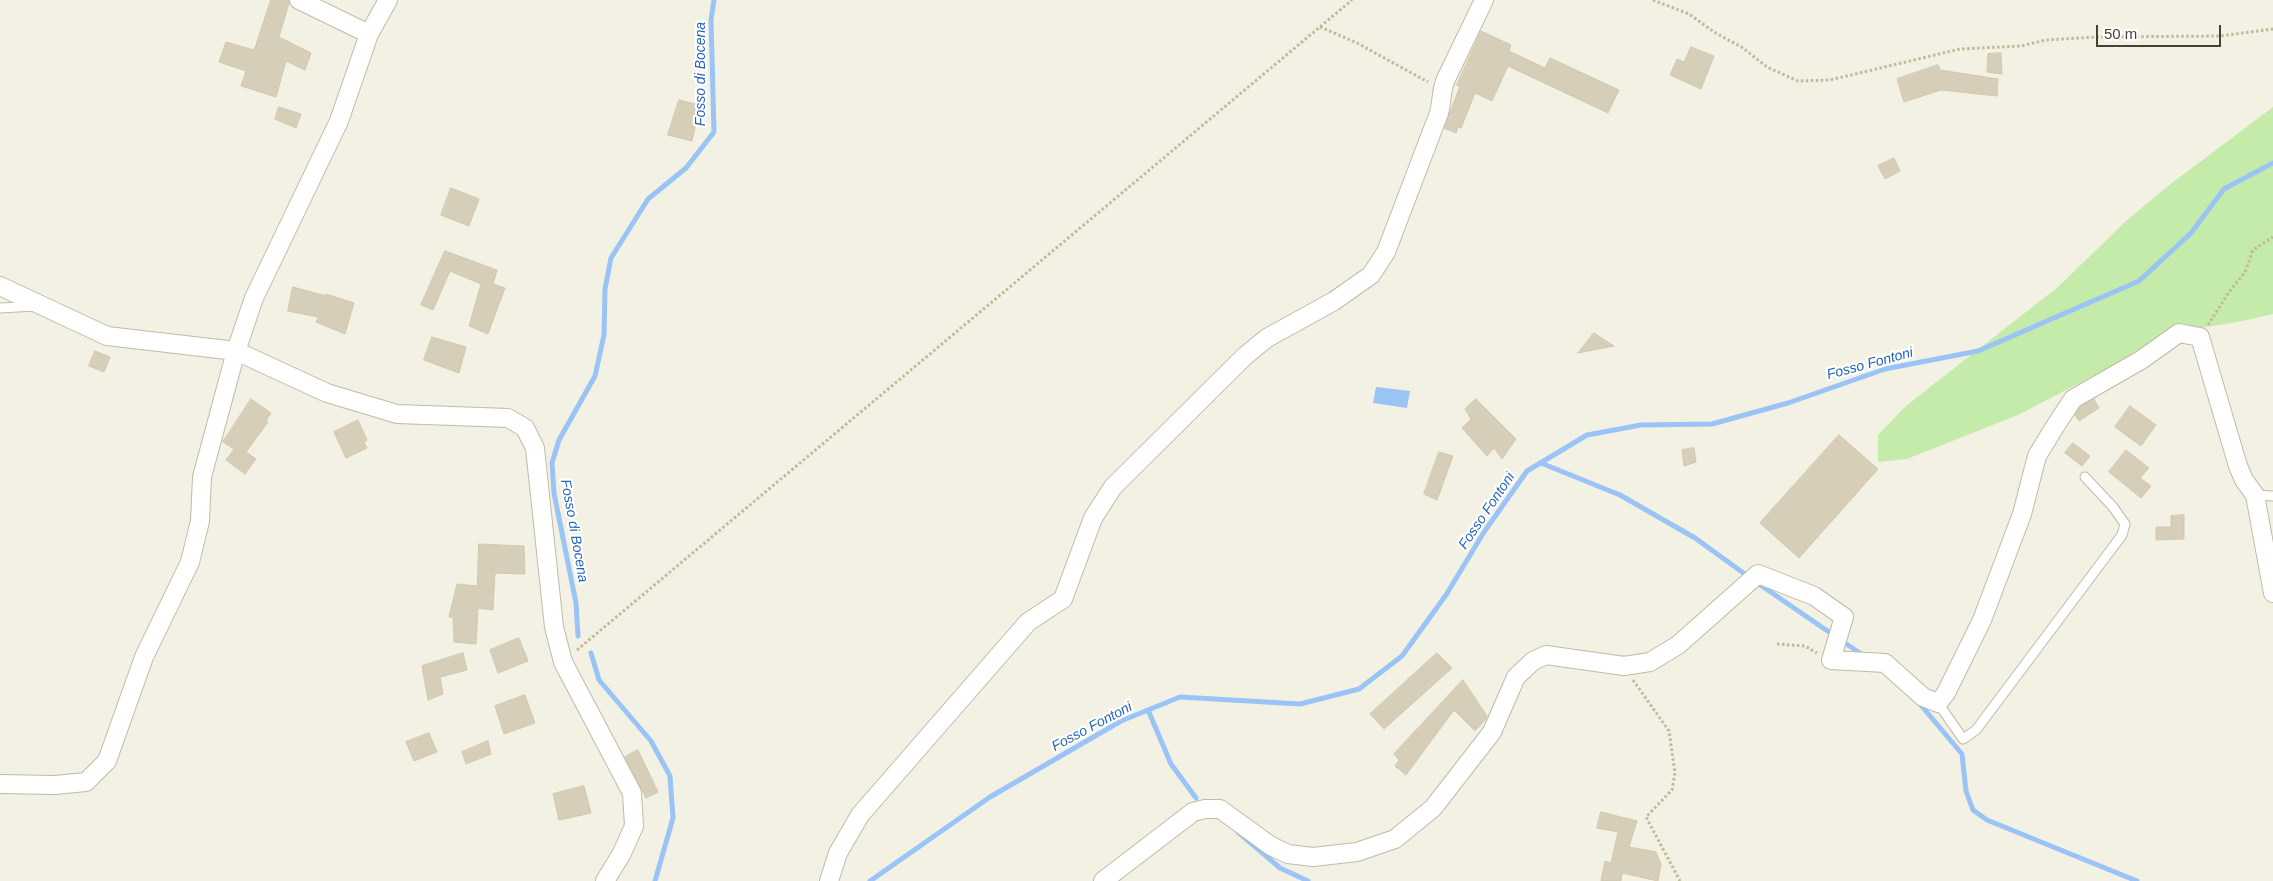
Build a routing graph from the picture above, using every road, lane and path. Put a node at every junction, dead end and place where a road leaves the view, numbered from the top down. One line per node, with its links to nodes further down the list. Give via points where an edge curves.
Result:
1 (299, 0): 8 (street)
2 (388, 0): 8 (street)
3 (1352, 0): 6 (path)
4 (1484, 0): 9 (street)
5 (1653, 0): 7 (path, via 1689,14 1768,67 1798,80 1830,80 1960,49 2096,37 2220,36)
6 (1320, 27): 9 (path); 22 (path)
7 (2273, 29)
8 (369, 34): 15 (street, via 339,121 254,298)
9 (1442, 89): 27 (street, via 1440,114 1386,252 1371,275 1334,301 1267,338 1245,356 1113,487 1093,518 1063,599 1028,622 860,815 838,853)
10 (2273, 236): 14 (path, via 2253,250 2244,272)
11 (0, 286): 12 (street)
12 (42, 306): 13 (lane); 15 (street, via 108,336)
13 (0, 308)
14 (2200, 337): 17 (street, via 2238,466); 24 (street, via 2179,333 2141,360 2073,399 2037,456 2022,514 1982,620)
15 (236, 351): 22 (street, via 327,393 397,414 508,418 525,428 535,448 554,627); 25 (street, via 202,478 200,521 190,562 144,658 107,761 86,782)
16 (2085, 477): 24 (lane, via 2125,524 2122,535 1976,730 1964,739)
17 (2255, 495): 18 (lane); 19 (street)
18 (2273, 496)
19 (2273, 593)
20 (1777, 644): 21 (path, via 1805,646)
21 (1830, 660): 23 (street, via 1844,618 1814,596 1758,574 1678,645 1650,662); 24 (street, via 1885,663 1923,697)
22 (563, 662): 26 (street, via 632,793 634,826)
23 (1624, 666): 28 (street, via 1546,655 1533,661 1516,677 1492,732 1433,808 1395,839 1357,852 1313,857 1288,854 1271,846 1220,809 1205,809 1192,812); 29 (path, via 1669,731 1675,773 1672,790 1646,817)
24 (1938, 703)
25 (0, 784)
26 (605, 881)
27 (829, 881)
28 (1103, 881)
29 (1680, 881)

